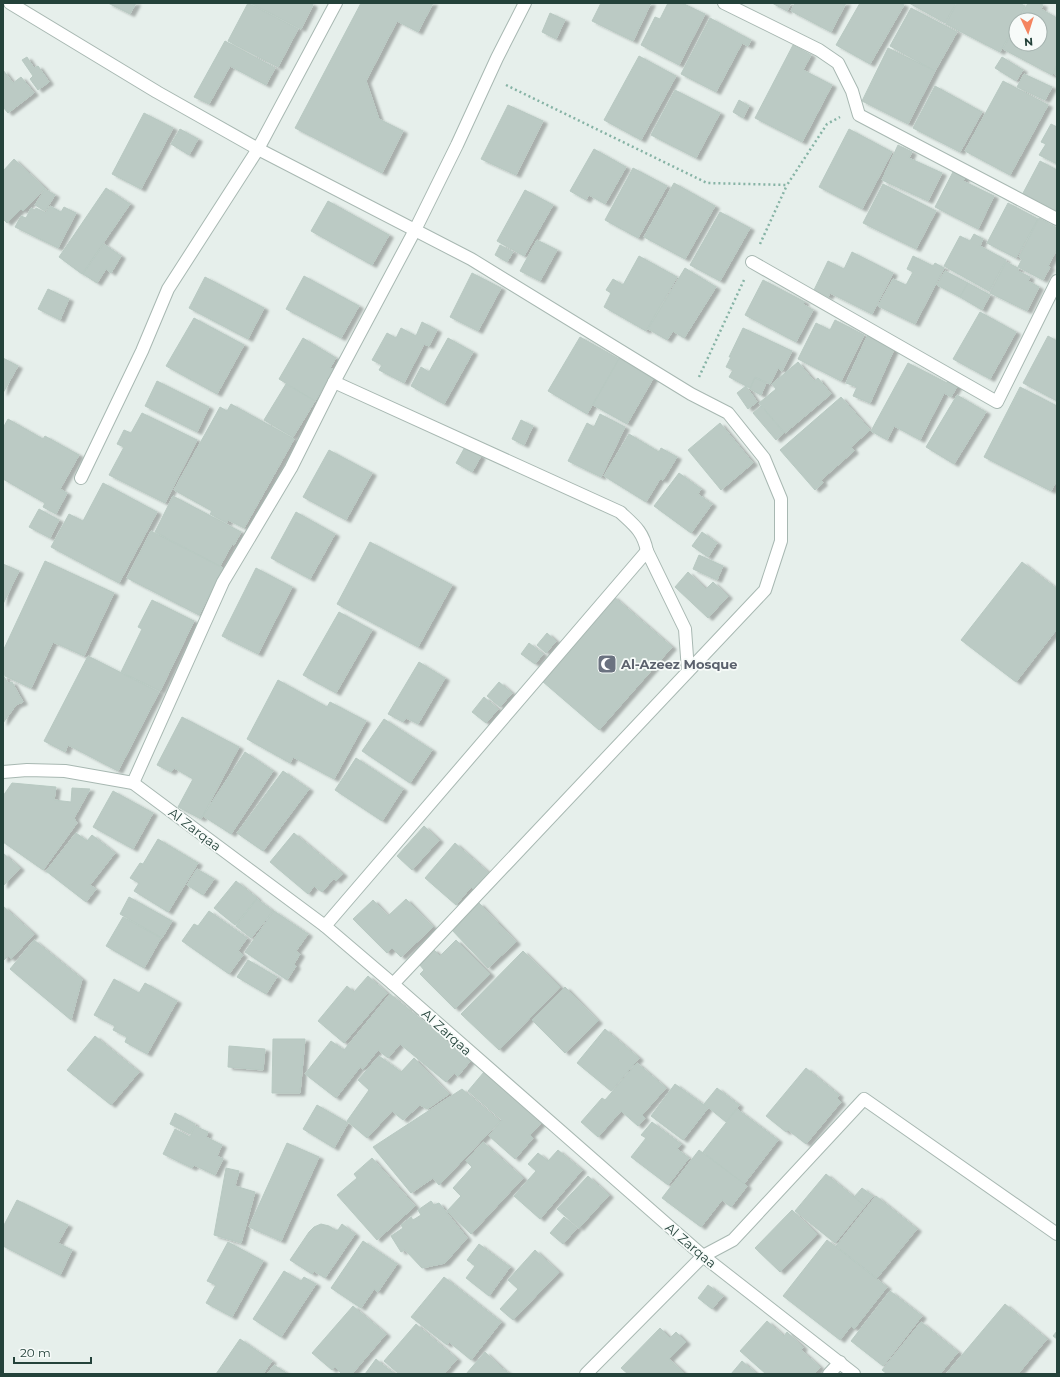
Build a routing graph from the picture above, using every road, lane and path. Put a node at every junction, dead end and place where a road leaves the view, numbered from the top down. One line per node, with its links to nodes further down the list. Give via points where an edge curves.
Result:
1 (10, 3): 7 (street)
2 (336, 3): 7 (street)
3 (525, 3): 5 (street)
4 (724, 3): 6 (street, via 820,50 838,63 852,91)
5 (488, 76): 8 (path, via 707,183); 10 (street)
6 (859, 115): 8 (path, via 848,112 827,124); 9 (street)
7 (258, 149): 10 (street); 15 (street, via 168,289 142,352)
8 (787, 185): 11 (path)
9 (1057, 219)
10 (415, 230): 13 (street); 14 (street, via 472,259)
11 (752, 262): 12 (street, via 997,402); 14 (path)
12 (1057, 281)
13 (334, 382): 16 (street, via 620,512 645,539); 19 (street, via 291,468 223,582)
14 (691, 394): 17 (street, via 726,412 764,458 781,499 781,540 765,590)
15 (81, 478)
16 (647, 551): 17 (street, via 685,629); 20 (street)
17 (688, 671): 21 (street)
18 (3, 772): 19 (street, Al Zarqaa, via 65,771)
19 (133, 783): 20 (street, Al Zarqaa)
20 (325, 926): 21 (street, Al Zarqaa)
21 (393, 984): 23 (street, Al Zarqaa)
22 (1057, 1234): 23 (street, via 864,1099 733,1240)
23 (703, 1256): 24 (street, Al Zarqaa); 25 (street)
24 (840, 1362): 26 (street); 27 (street, Al Zarqaa)
25 (587, 1374)
26 (829, 1374)
27 (854, 1374)

